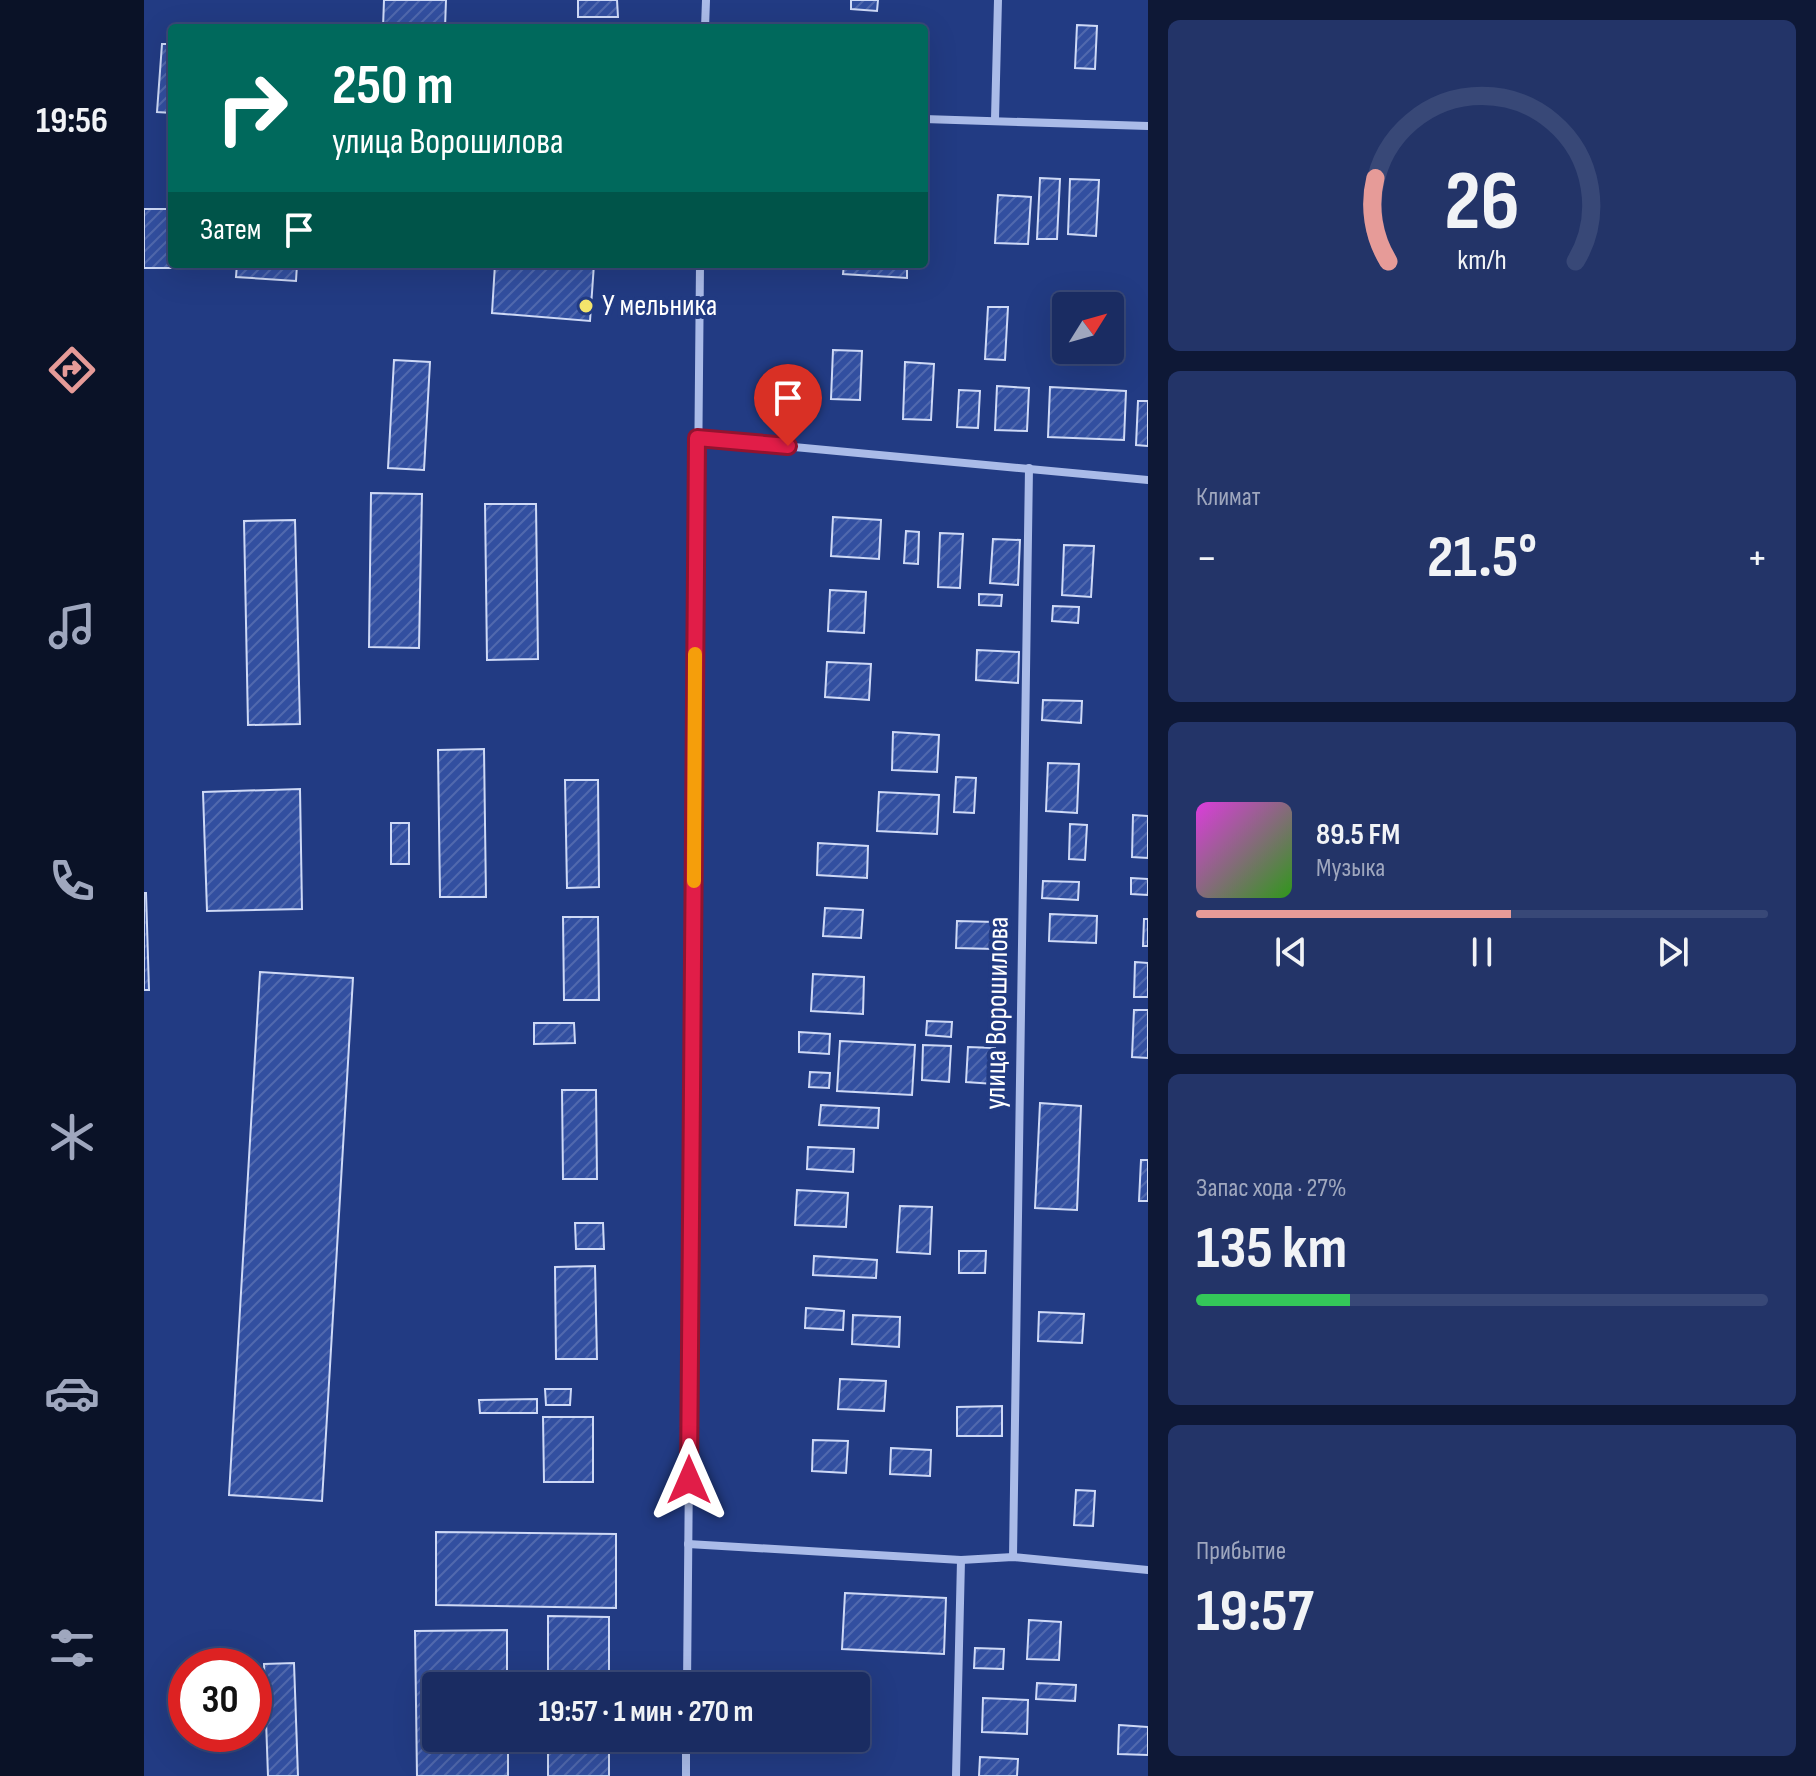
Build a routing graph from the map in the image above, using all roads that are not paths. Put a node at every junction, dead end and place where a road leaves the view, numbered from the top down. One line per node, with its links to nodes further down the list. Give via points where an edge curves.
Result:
1 (706, 0): 3 (street)
2 (998, 0): 5 (street)
3 (705, 24)
4 (928, 119): 5 (street)
5 (995, 119): 6 (street)
6 (1148, 126)
7 (700, 268): 8 (street)
8 (697, 438): 9 (street); 11 (street)
9 (1029, 468): 10 (street); 12 (street, улица Ворошилова)
10 (1148, 480)
11 (688, 1544): 13 (street); 15 (street)
12 (1013, 1557): 13 (street); 14 (street)
13 (961, 1560): 18 (street)
14 (1148, 1570)
15 (687, 1672)
16 (686, 1752): 17 (street)
17 (686, 1776)
18 (956, 1776)

